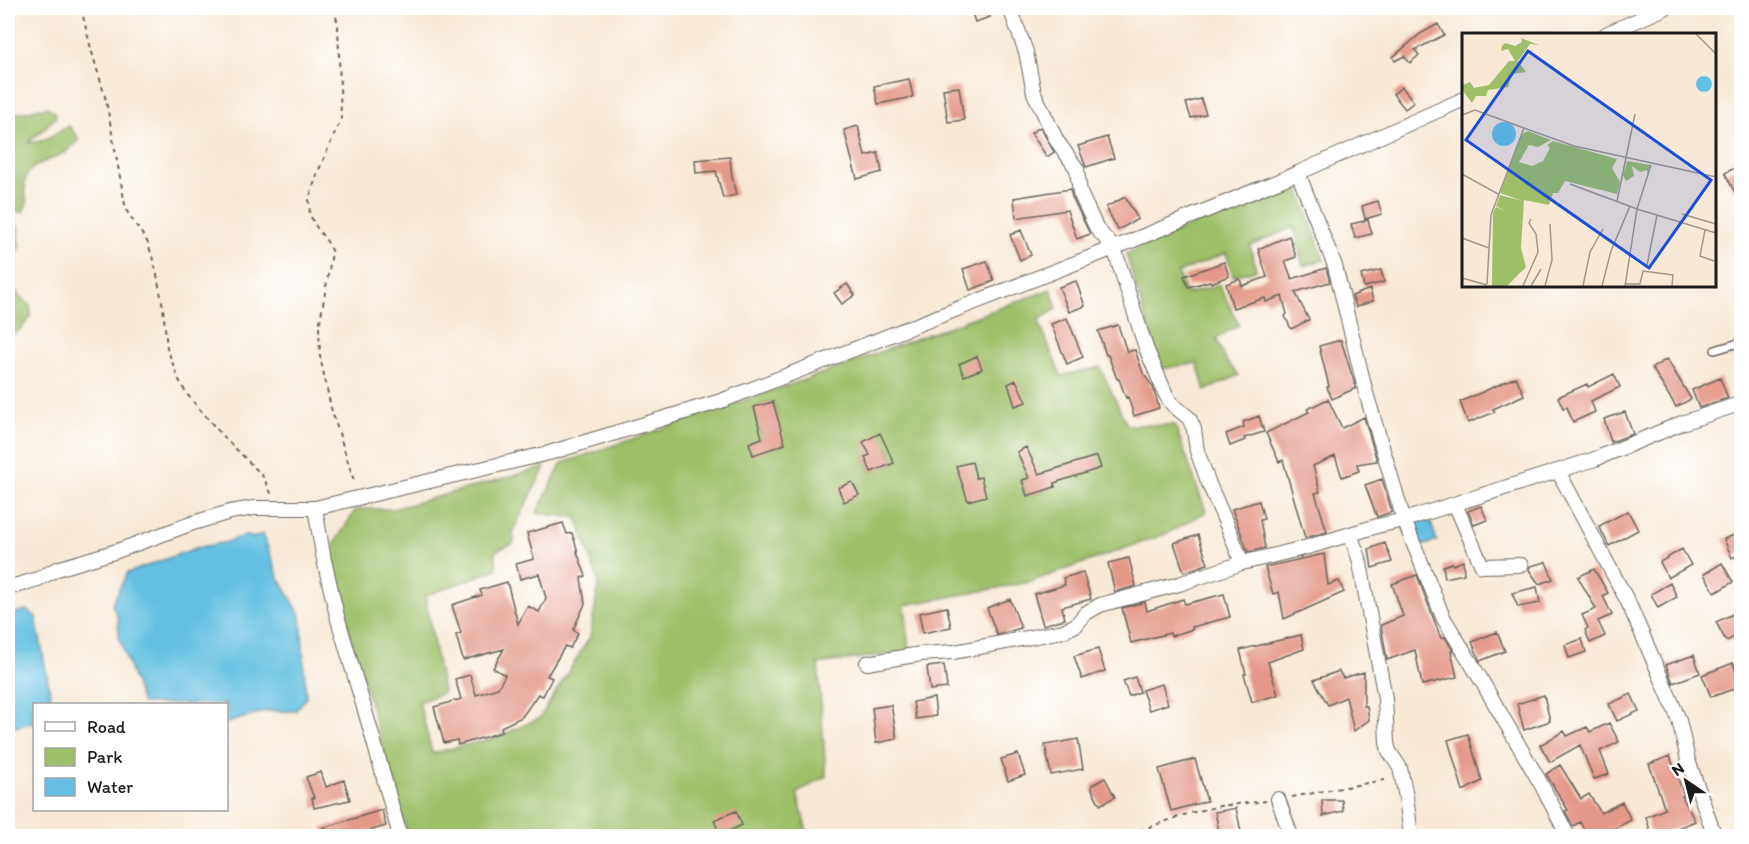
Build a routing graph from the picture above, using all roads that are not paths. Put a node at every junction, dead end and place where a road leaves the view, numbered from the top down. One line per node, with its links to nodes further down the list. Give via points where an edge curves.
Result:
1 (1010, 8): 6 (street, via 1026,52 1034,93 1057,141 1077,169 1080,193 1097,229)
2 (1665, 8): 3 (street)
3 (1608, 33)
4 (1462, 100): 5 (street)
5 (1298, 173): 6 (street); 13 (street, via 1335,266 1366,393)
6 (1114, 248): 12 (street, via 721,401 549,453); 15 (street, via 1153,367 1166,395 1189,418 1194,429 1197,451)
7 (1742, 342): 8 (lane)
8 (1715, 350)
9 (1742, 403): 10 (street)
10 (1557, 471): 11 (street); 20 (street, via 1628,602 1663,682 1679,720 1688,760)
11 (1455, 504): 13 (street); 16 (street, via 1482,566)
12 (315, 508): 17 (street, via 230,512); 21 (street, via 337,616)
13 (1404, 520): 14 (street); 24 (street, via 1443,617)
14 (1350, 534): 15 (street); 23 (street, via 1359,558 1385,698 1387,743 1400,768)
15 (1242, 563): 18 (street, via 1100,605 1063,631 954,652)
16 (1521, 565)
17 (8, 588)
18 (867, 663)
19 (1278, 800): 22 (street)
20 (1714, 834)
21 (400, 837)
22 (1291, 837)
23 (1411, 837)
24 (1568, 837)

